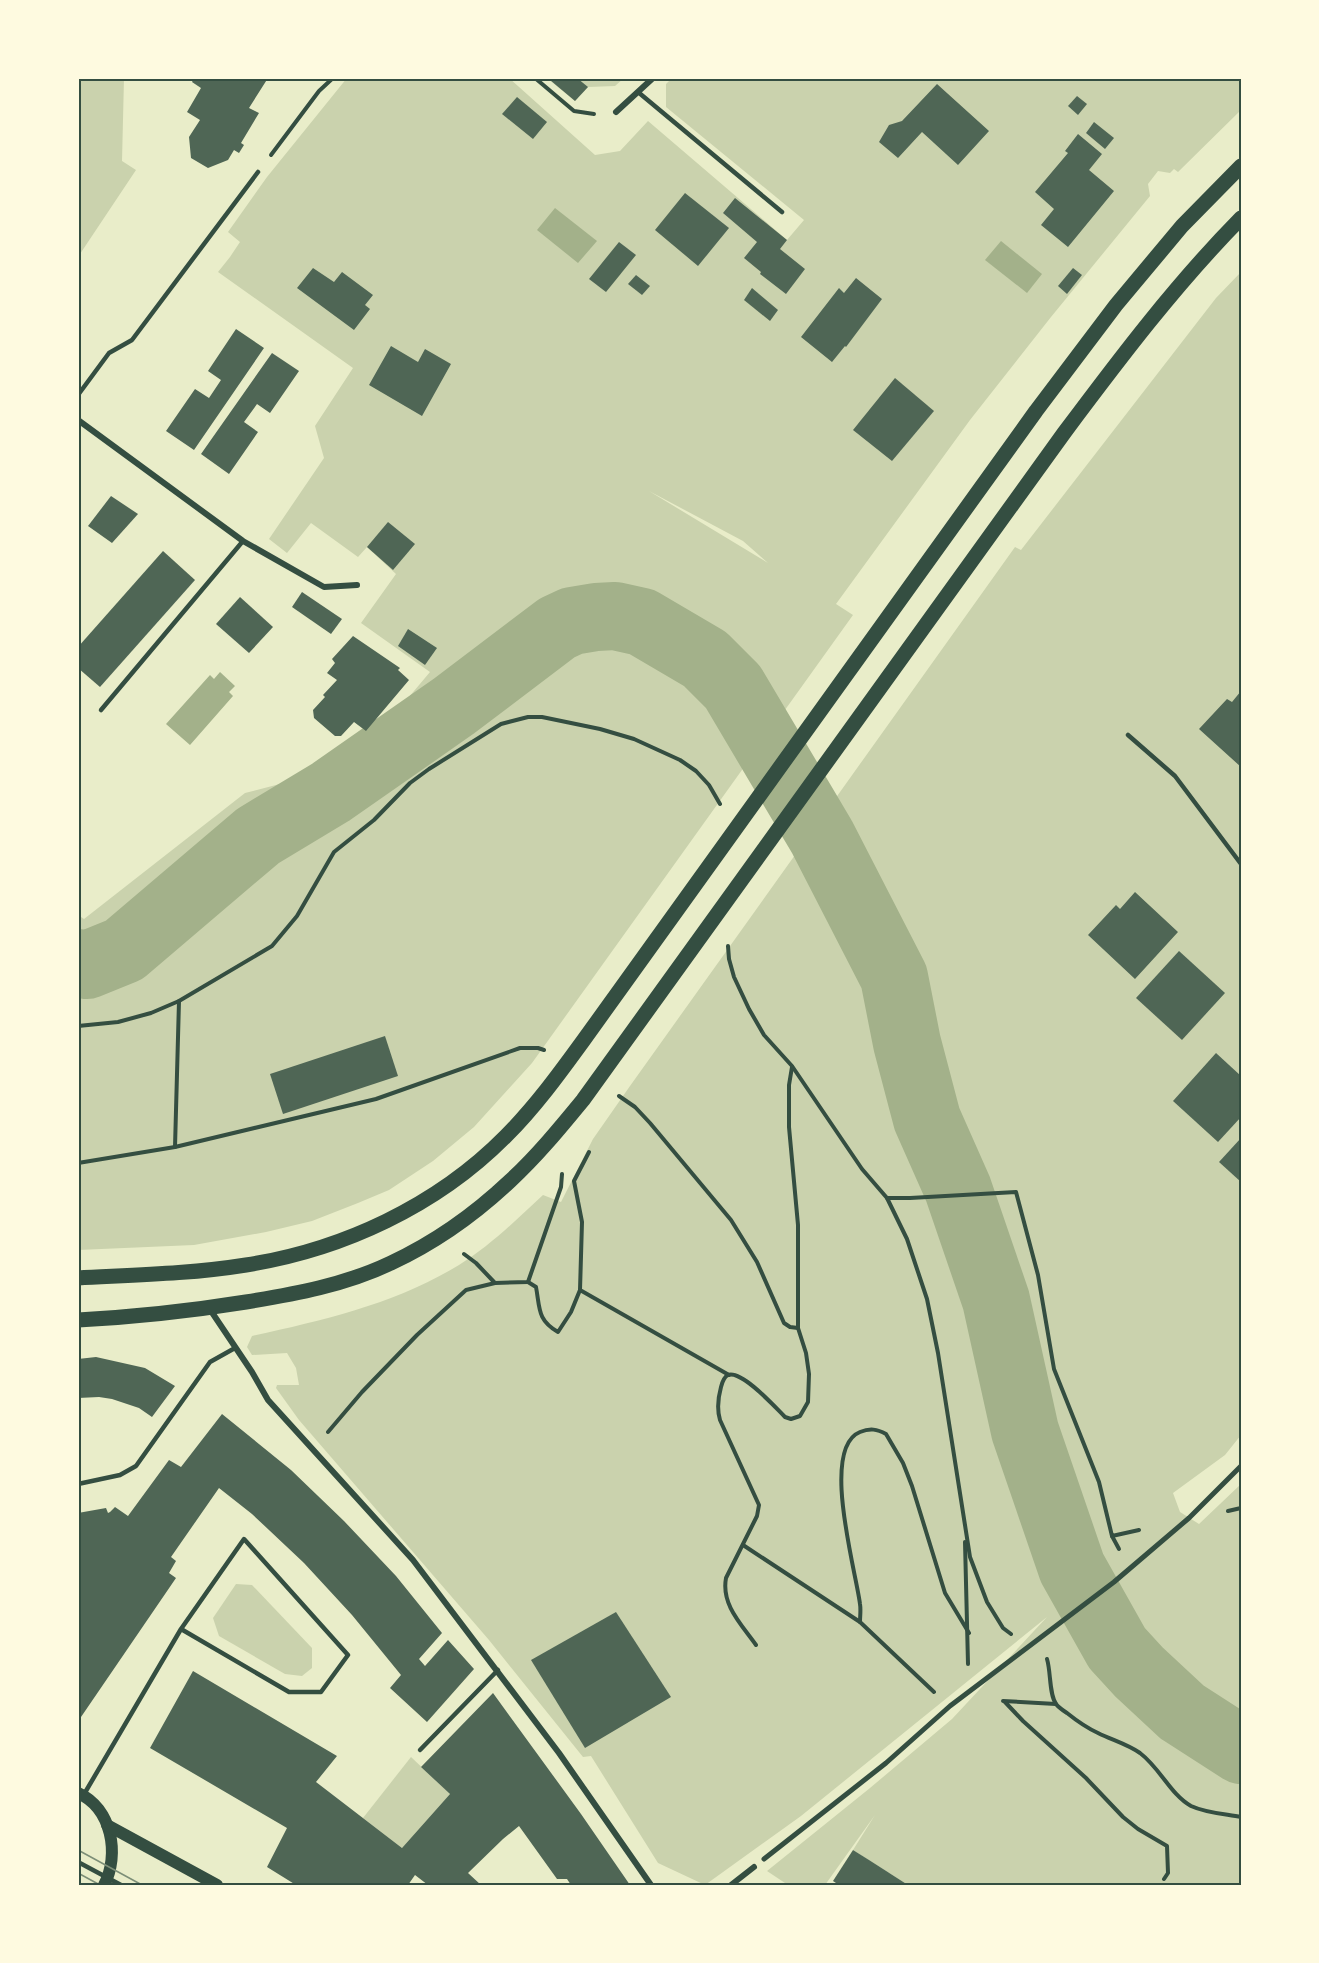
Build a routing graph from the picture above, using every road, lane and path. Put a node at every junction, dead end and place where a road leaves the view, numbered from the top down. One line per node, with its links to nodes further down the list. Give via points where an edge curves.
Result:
1 (333, 78): 7 (path)
2 (535, 78): 5 (path, via 574,111)
3 (653, 78): 4 (street)
4 (638, 92): 5 (street); 8 (lane)
5 (616, 112)
6 (1241, 166): 27 (main road, via 1182,226 1116,305 552,1083 505,1137 453,1181 404,1212 346,1239 247,1265)
7 (258, 172): 10 (lane, via 132,340 109,353)
8 (782, 212)
9 (1241, 218): 31 (main road, via 1157,312 1064,433 583,1100 533,1159 484,1204 422,1247 389,1264 345,1281 288,1295)
10 (78, 394)
11 (78, 420): 12 (street)
12 (243, 541): 13 (street, via 324,587); 14 (lane)
13 (357, 585)
14 (101, 710)
15 (1128, 735): 16 (lane, via 1174,776)
16 (1241, 864)
17 (179, 1001): 21 (path)
18 (549, 1053): 21 (path, via 538,1048 520,1048 376,1099)
19 (792, 1066): 33 (path, via 789,1127 798,1225)
20 (613, 1091): 33 (path, via 650,1123 732,1220 757,1262 784,1323)
21 (175, 1148): 23 (path)
22 (589, 1152): 30 (path, via 574,1180 582,1222)
23 (78, 1163)
24 (562, 1174): 28 (path)
25 (887, 1198): 39 (path, via 1016,1192 1038,1275 1054,1369 1099,1482 1112,1536)
26 (464, 1254): 29 (path)
27 (78, 1278)
28 (528, 1282): 29 (path); 30 (path, via 536,1287 542,1319 558,1332)
29 (495, 1283): 36 (path, via 466,1290 385,1368)
30 (580, 1290): 35 (path)
31 (208, 1308): 32 (main road); 34 (street)
32 (78, 1320)
33 (798, 1328): 35 (path, via 809,1374 808,1402 800,1416 785,1417 756,1388)
34 (235, 1348): 36 (street, via 268,1400); 38 (lane, via 210,1362 136,1466 120,1475)
35 (729, 1375): 40 (path, via 720,1391 718,1412 759,1505)
36 (314, 1448): 46 (street, via 414,1560)
37 (1241, 1466): 43 (street, via 1189,1518 1114,1582)
38 (78, 1484)
39 (1143, 1529)
40 (743, 1545): 41 (path); 44 (path, via 725,1586 728,1606)
41 (860, 1622): 45 (path, via 861,1605 842,1501 842,1474 849,1442 855,1434 869,1429 886,1434 903,1463 945,1593 969,1633 964,1525 969,1557 987,1602 1003,1628); 50 (path)
42 (181, 1629): 42 (lane, via 244,1539 348,1655 321,1692 289,1692); 52 (lane)
43 (1037, 1640): 45 (street); 49 (path, via 1048,1663)
44 (756, 1645)
45 (1026, 1648): 47 (street)
46 (498, 1671): 51 (lane); 62 (street)
47 (973, 1689): 48 (path); 50 (street)
48 (1005, 1702): 49 (path); 58 (path, via 1123,1817 1167,1846 1168,1873)
49 (1056, 1704): 53 (path, via 1081,1724 1141,1754 1157,1767 1185,1802 1218,1814)
50 (950, 1706): 55 (street, via 886,1763)
51 (420, 1749)
52 (80, 1795): 54 (main road, via 97,1809)
53 (1241, 1817)
54 (107, 1825): 59 (main road, via 112,1846); 61 (main road)
55 (764, 1859)
56 (78, 1862): 59 (lane)
57 (754, 1867): 63 (street)
58 (1164, 1879)
59 (106, 1881): 60 (lane)
60 (121, 1885)
61 (217, 1885)
62 (651, 1885)
63 (731, 1885)

